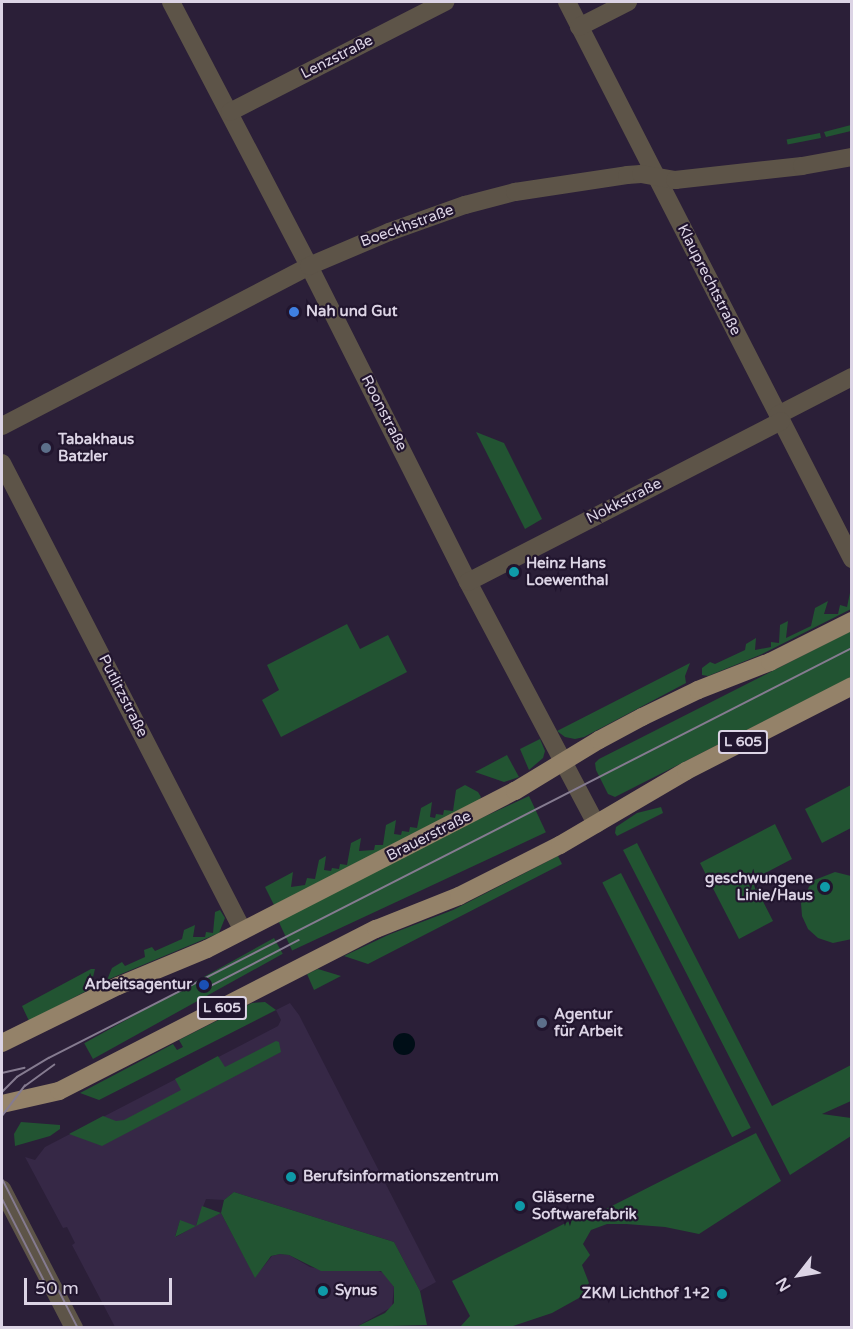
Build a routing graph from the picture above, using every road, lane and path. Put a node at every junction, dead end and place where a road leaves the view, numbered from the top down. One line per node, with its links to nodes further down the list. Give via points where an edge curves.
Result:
1 (171, 2): 6 (street, Roonstraße)
2 (445, 2): 6 (street, Lenzstraße)
3 (567, 2): 5 (street, Klauprechtstraße)
4 (628, 2): 5 (street)
5 (579, 27): 8 (street, Klauprechtstraße)
6 (230, 112): 9 (street, Roonstraße)
7 (852, 157): 8 (street, Boeckhstraße, via 777,169)
8 (657, 179): 9 (street, Boeckhstraße, via 627,175 488,198 405,226); 11 (street, Klauprechtstraße)
9 (309, 266): 12 (street, Boeckhstraße); 15 (street, Roonstraße)
10 (852, 377): 11 (street, Nokkstraße)
11 (779, 418): 14 (street, Klauprechtstraße); 15 (street, Nokkstraße)
12 (2, 426)
13 (2, 463): 20 (street, Putlitzstraße)
14 (852, 559)
15 (468, 582): 18 (street, Roonstraße)
16 (852, 621): 18 (main road, Brauerstraße, via 770,662 642,717)
17 (852, 686): 19 (main road, L 605, via 678,775)
18 (562, 762): 19 (street, Roonstraße); 20 (main road, Brauerstraße, via 522,787)
19 (596, 824): 22 (main road, L 605, via 459,896 368,933 59,1091)
20 (243, 931): 21 (main road, Brauerstraße)
21 (2, 1043)
22 (2, 1104)
23 (2, 1189): 24 (street)
24 (74, 1328)

